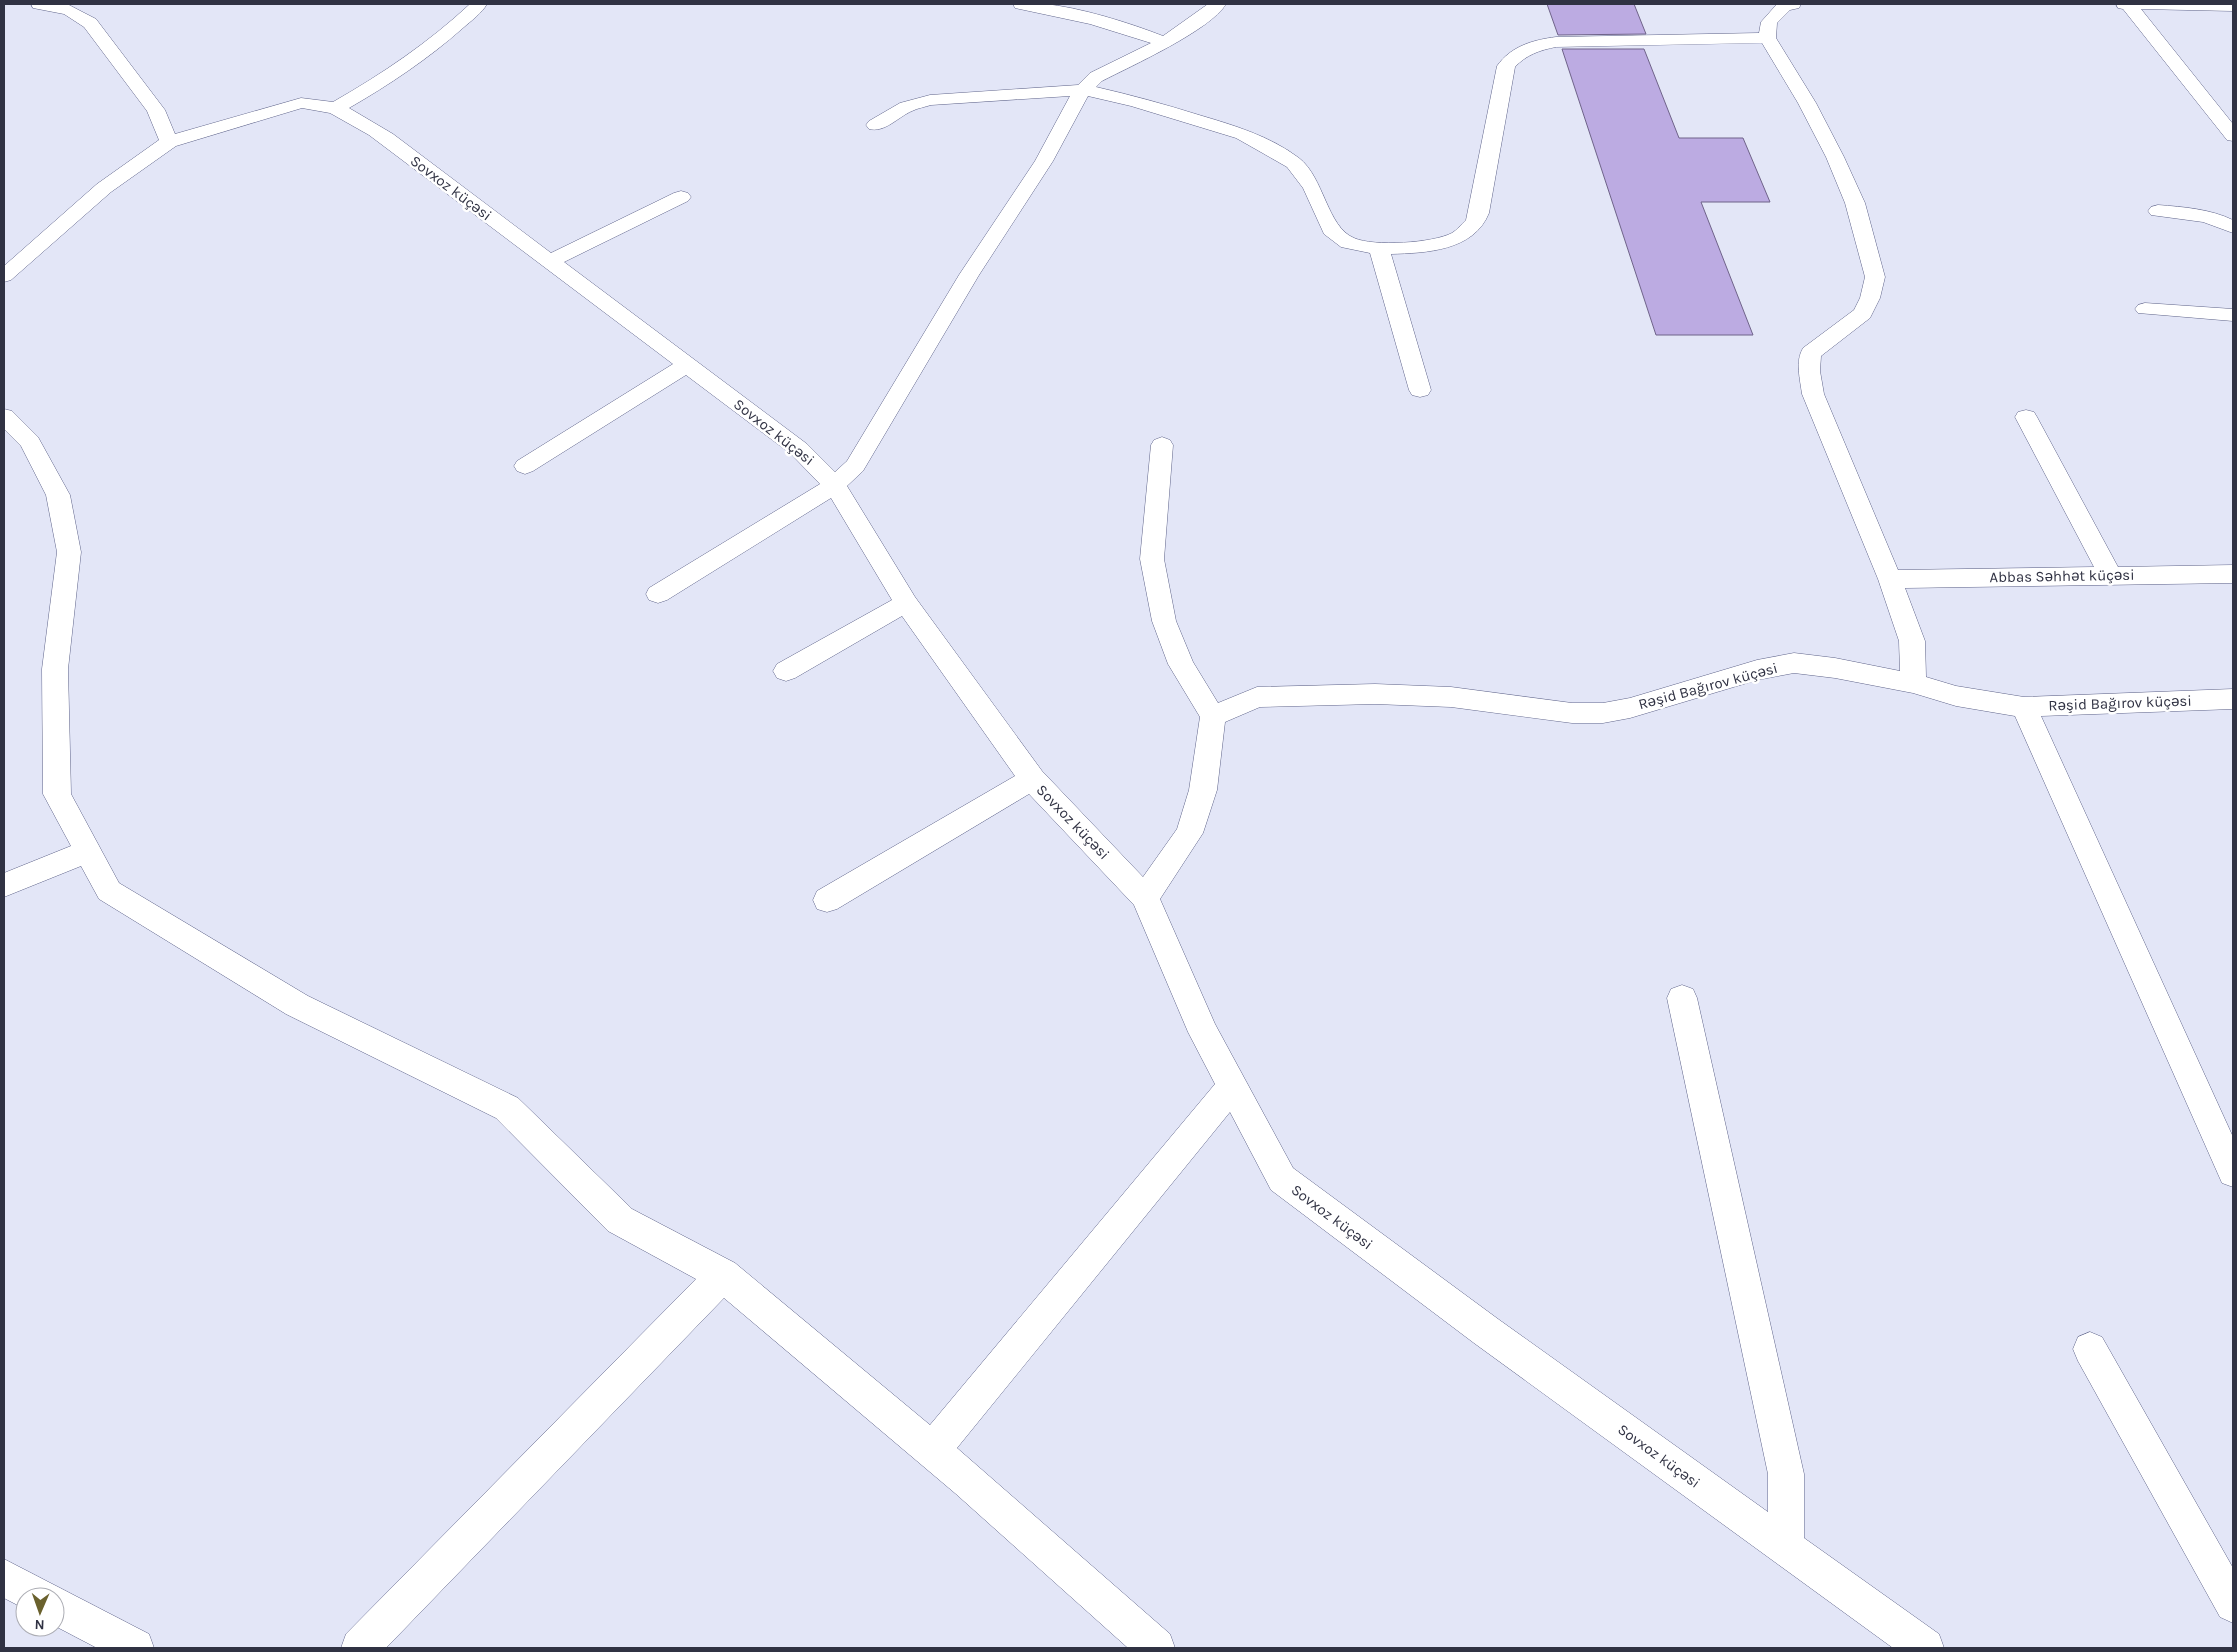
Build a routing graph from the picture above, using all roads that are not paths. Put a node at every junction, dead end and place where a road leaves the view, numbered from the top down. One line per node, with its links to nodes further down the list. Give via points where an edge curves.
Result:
1 (39, 4): 14 (street, via 70,10 90,23 156,110)
2 (479, 4): 11 (street, via 450,33 423,53)
3 (1021, 4): 9 (street, via 1098,20)
4 (1218, 4): 9 (street)
5 (1793, 4): 8 (street, via 1784,6 1769,22)
6 (2127, 4): 7 (street); 13 (street)
7 (2233, 6)
8 (1767, 38): 18 (street, via 1556,42 1530,46 1514,56 1506,66 1475,223 1459,237 1422,247); 32 (street, via 1835,156 1855,203 1875,277 1863,313 1810,353 1809,371 1813,394)
9 (1165, 42): 10 (street, via 1096,77)
10 (1083, 90): 12 (street, via 930,100 906,107); 18 (street, via 1135,101 1242,134 1294,163 1312,188 1331,230 1348,243); 29 (street, via 1044,161 969,275 855,466)
11 (336, 108): 14 (street, Sovxoz küçəsi, via 319,103 301,103); 19 (street, Sovxoz küçəsi, via 386,138)
12 (875, 125)
13 (2233, 136)
14 (169, 142): 20 (street, Sovxoz küçəsi, via 121,173)
15 (681, 197): 19 (street)
16 (2158, 211): 17 (street, via 2194,214 2221,220)
17 (2233, 227)
18 (1379, 249): 24 (street)
19 (548, 262): 23 (street, Sovxoz küçəsi)
20 (4, 276)
21 (2145, 308): 22 (street)
22 (2233, 315)
23 (687, 365): 28 (street); 29 (street, Sovxoz küçəsi, via 799,449)
24 (1420, 390)
25 (4, 416): 41 (street, via 30,442 58,495 69,552 55,669 57,794)
26 (2026, 417): 31 (street)
27 (1162, 445): 39 (street, via 1152,559 1164,621 1181,664)
28 (525, 466)
29 (835, 485): 33 (street); 34 (street, Sovxoz küçəsi)
30 (2233, 574): 31 (street, Abbas Səhhət küçəsi)
31 (2111, 576): 32 (street, Abbas Səhhət küçəsi)
32 (1890, 580): 36 (street, via 1912,641)
33 (658, 594)
34 (906, 603): 35 (street); 40 (street, Sovxoz küçəsi)
35 (786, 671)
36 (1913, 683): 38 (street, Rəşid Bağırov küçəsi, via 1956,696); 39 (street, Rəşid Bağırov küçəsi, via 1835,668 1794,664 1757,670 1603,713 1572,713 1451,697 1375,694 1257,696)
37 (2233, 699): 38 (street, Rəşid Bağırov küçəsi)
38 (2024, 707): 47 (street)
39 (1213, 716): 43 (street, via 1203,790 1190,833)
40 (1032, 779): 43 (street, Sovxoz küçəsi); 44 (street)
41 (88, 851): 42 (street); 48 (street, via 110,892 297,1005 507,1108 620,1220)
42 (4, 885)
43 (1145, 898): 46 (street, Sovxoz küçəsi, via 1203,1032)
44 (827, 900)
45 (1682, 998): 51 (street, via 1786,1474)
46 (1232, 1086): 50 (street); 51 (street, Sovxoz küçəsi, via 1282,1180 1486,1332)
47 (2233, 1172)
48 (723, 1275): 50 (street); 57 (street)
49 (2090, 1349): 54 (street)
50 (932, 1450): 58 (street)
51 (1786, 1547): 59 (street, Sovxoz küçəsi)
52 (4, 1578): 53 (street)
53 (21, 1587)
54 (2233, 1604)
55 (65, 1610): 56 (street)
56 (135, 1648)
57 (360, 1648)
58 (1156, 1648)
59 (1925, 1648)

